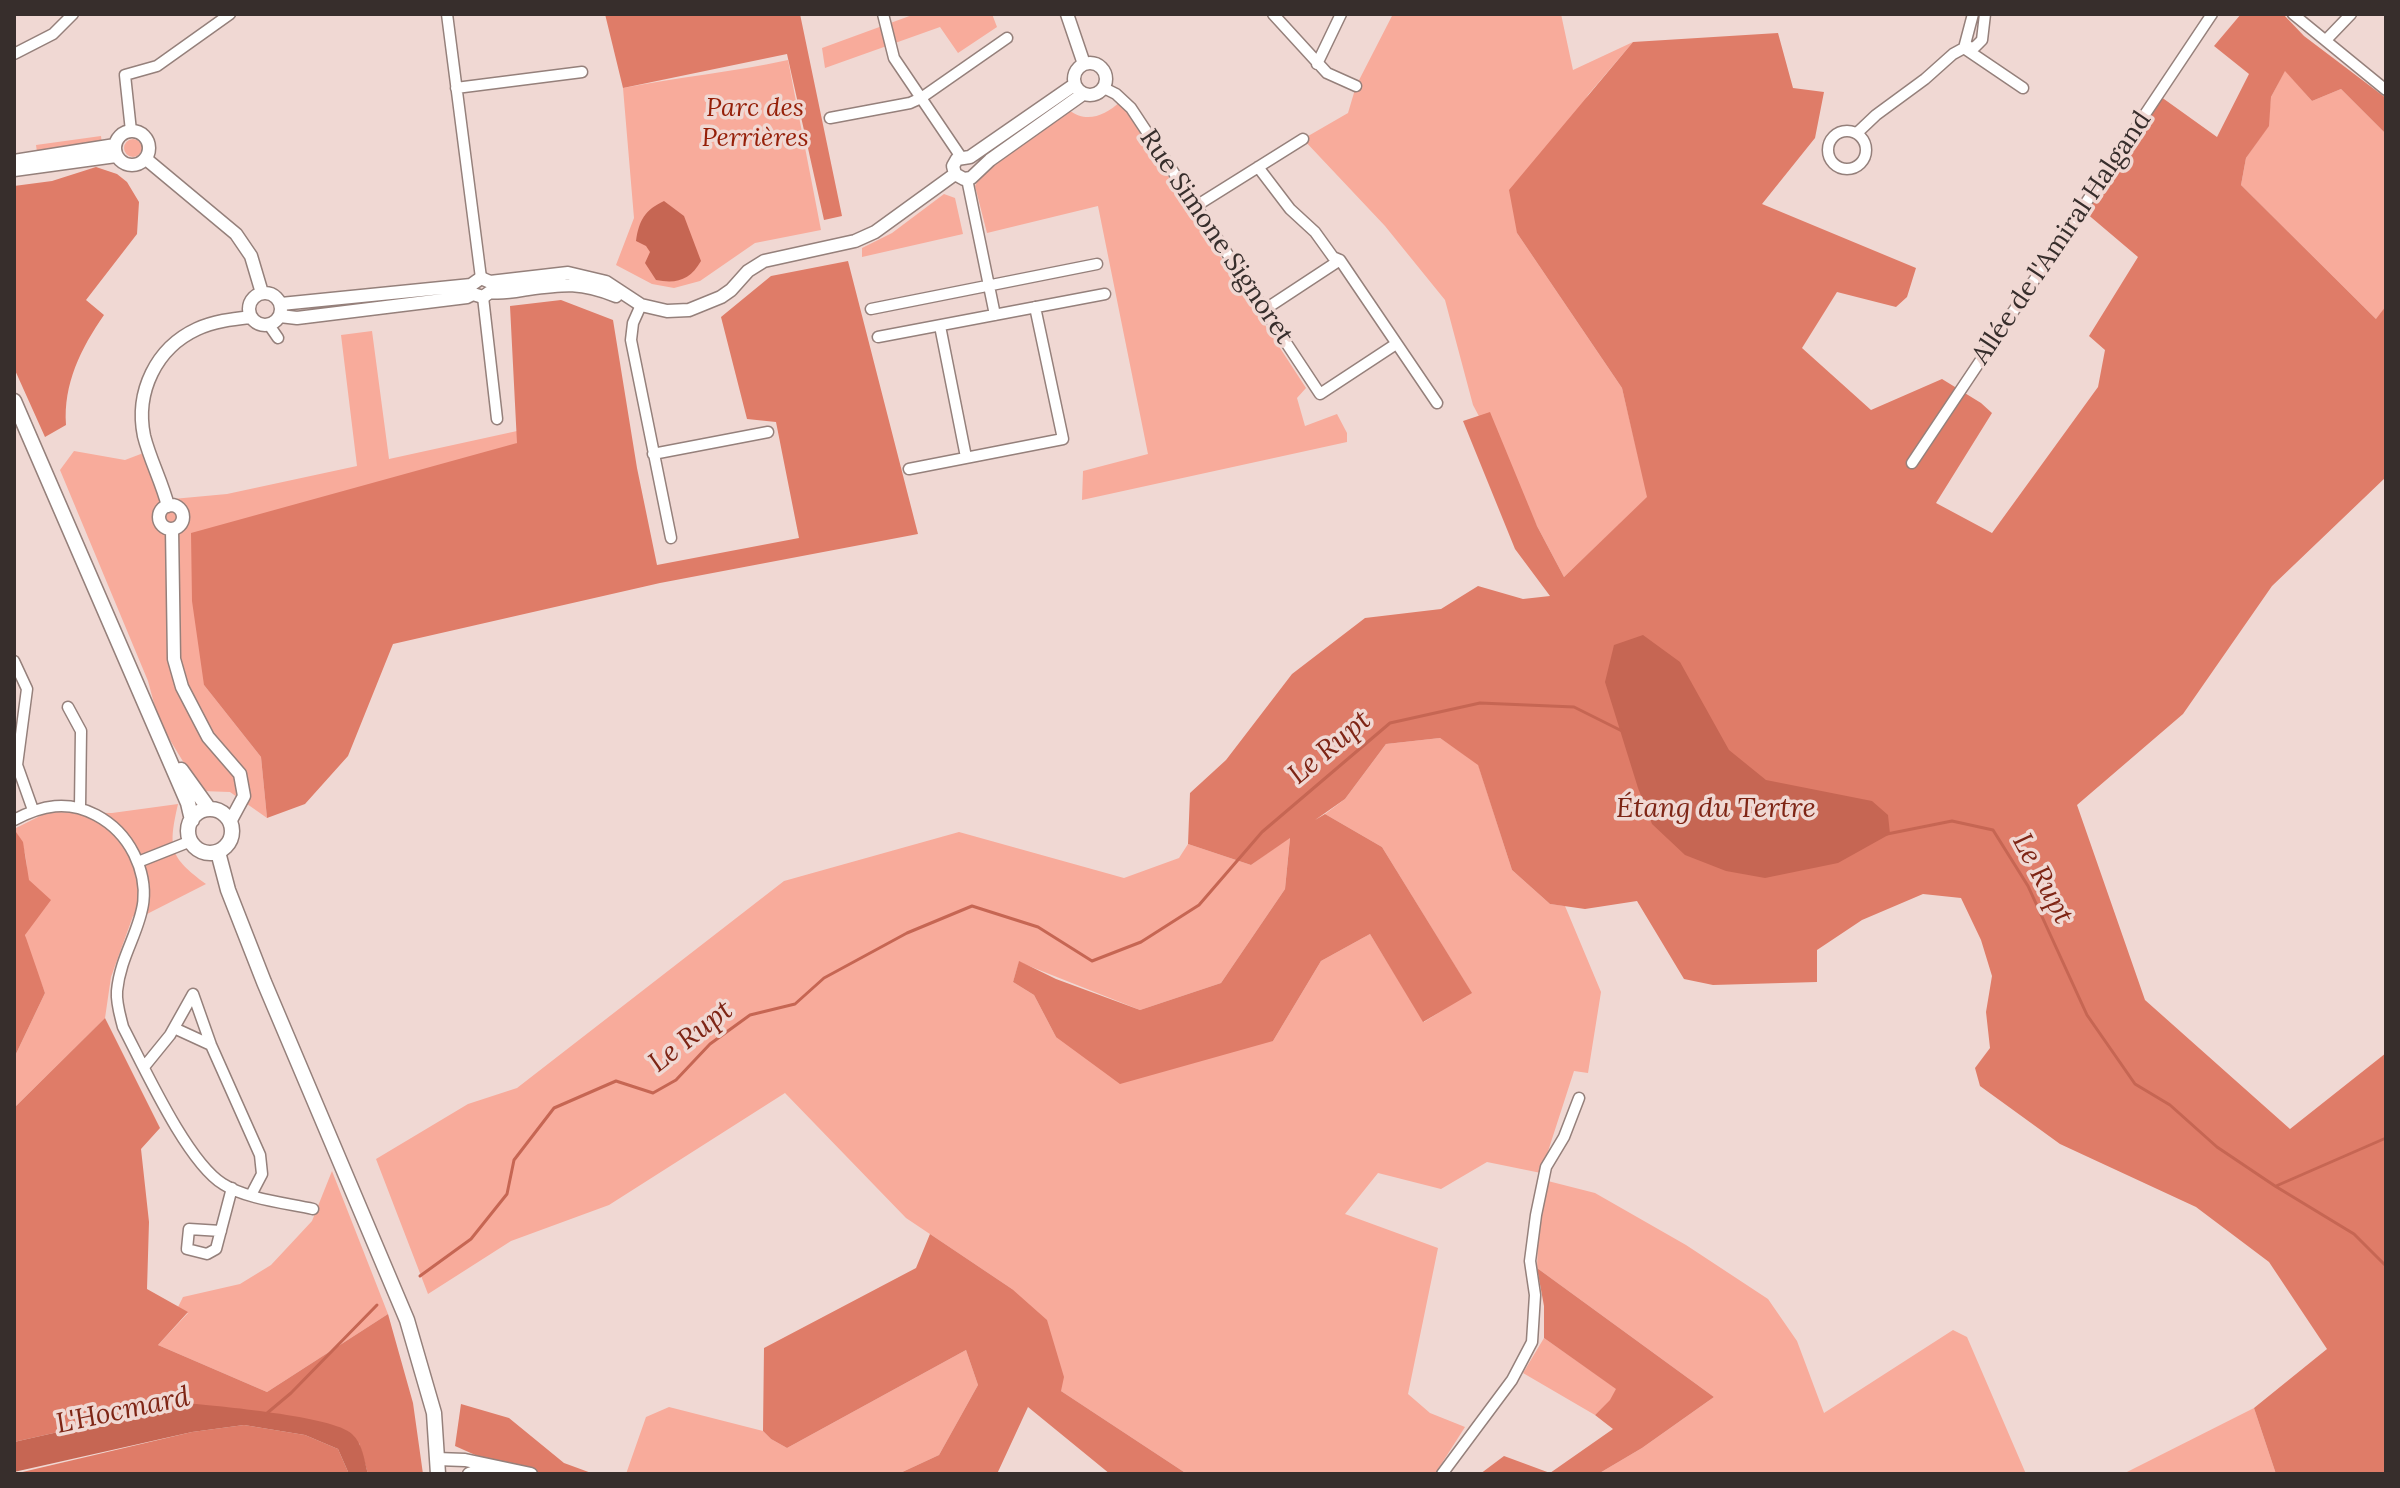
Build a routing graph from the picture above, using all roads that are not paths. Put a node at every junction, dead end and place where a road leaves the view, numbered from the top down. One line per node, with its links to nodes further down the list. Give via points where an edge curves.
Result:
1 (73, 14): 16 (street, via 53,34)
2 (230, 14): 28 (street, via 157,66 125,75)
3 (447, 14): 21 (street)
4 (883, 14): 26 (street, via 894,58)
5 (1067, 14): 17 (street)
6 (1273, 14): 18 (street)
7 (1341, 14): 18 (street)
8 (1973, 14): 15 (street)
9 (1985, 14): 15 (street, via 1982,40)
10 (2212, 14): 63 (street, Allée de l'Amiral Halgand)
11 (2293, 14): 14 (street)
12 (2351, 14): 14 (street)
13 (1007, 38): 26 (street)
14 (2326, 40): 25 (street)
15 (1964, 48): 23 (street); 29 (street)
16 (14, 54)
17 (1084, 64): 22 (street, via 1095,64 1104,72); 24 (street, via 1075,73)
18 (1317, 64): 20 (street)
19 (582, 72): 21 (street)
20 (1356, 86)
21 (456, 88): 42 (street)
22 (1104, 88): 24 (street, via 1094,95); 38 (street, Rue Simone Signoret, via 1131,108)
23 (2023, 88)
24 (1079, 89): 32 (street); 37 (street)
25 (2386, 90)
26 (921, 98): 27 (street); 32 (street)
27 (830, 118)
28 (131, 131): 31 (street, via 121,135); 33 (street, via 149,143)
29 (1857, 133)
30 (1303, 139): 35 (street)
31 (116, 150): 33 (street, via 130,165); 34 (street); 36 (street)
32 (966, 157): 37 (street, via 976,163); 37 (street, via 955,162)
33 (146, 159): 43 (street, via 236,234 251,256)
34 (14, 161)
35 (1258, 167): 38 (street); 39 (street)
36 (14, 170)
37 (966, 175): 41 (street); 45 (street, via 855,241 764,261 701,307 667,311)
38 (1196, 206): 49 (street, Rue Simone Signoret)
39 (1340, 260): 49 (street); 56 (street)
40 (1097, 264): 41 (street)
41 (989, 286): 47 (street); 50 (street)
42 (481, 288): 45 (street, via 568,273 606,282); 48 (street, via 297,318); 59 (street)
43 (262, 293): 48 (street, via 270,293); 51 (street, via 250,302)
44 (1105, 294): 46 (street)
45 (641, 305): 61 (street, via 631,340)
46 (1035, 307): 50 (street); 62 (street, via 1063,439)
47 (871, 309)
48 (280, 310): 52 (street)
49 (1264, 310): 56 (street, Rue Simone Signoret, via 1320,394)
50 (995, 315): 53 (street)
51 (251, 317): 52 (street); 74 (street, via 214,323 167,349 148,380 141,416 168,506 159,517 172,529 174,659 208,737 240,774 244,796)
52 (269, 325): 55 (street)
53 (940, 326): 54 (street); 62 (street)
54 (878, 337)
55 (278, 338)
56 (1396, 344): 58 (street)
57 (14, 401): 68 (main road)
58 (1437, 403)
59 (497, 419)
60 (768, 432): 61 (street)
61 (653, 454): 65 (street)
62 (966, 457): 64 (street)
63 (1912, 463)
64 (909, 469)
65 (671, 538)
66 (14, 661): 71 (street, via 27,689 17,765)
67 (68, 707): 69 (street, via 81,731)
68 (153, 725): 70 (main road); 73 (main road)
69 (80, 807): 71 (street); 77 (street, via 112,824)
70 (209, 809): 73 (main road); 74 (main road, via 222,812)
71 (33, 810): 72 (street)
72 (14, 820)
73 (192, 820): 75 (main road)
74 (230, 822): 76 (main road, via 229,843)
75 (191, 841): 76 (main road, via 200,850); 77 (street)
76 (218, 852): 86 (main road, via 264,982 407,1320 434,1413)
77 (138, 862): 80 (street, via 142,909 117,993 123,1027)
78 (174, 1028): 79 (street); 79 (street, via 189,991); 80 (street)
79 (211, 1045): 83 (street, via 260,1155 262,1174)
80 (144, 1067): 82 (street, via 205,1170)
81 (1579, 1098): 90 (street, via 1546,1167 1536,1215 1530,1261 1535,1295 1532,1342 1512,1380)
82 (232, 1188): 83 (street); 85 (street)
83 (251, 1195): 84 (street)
84 (313, 1209)
85 (221, 1231)
86 (437, 1466): 87 (street, via 465,1460)
87 (493, 1466): 88 (street); 89 (street)
88 (469, 1474)
89 (531, 1474)
90 (1442, 1474)

